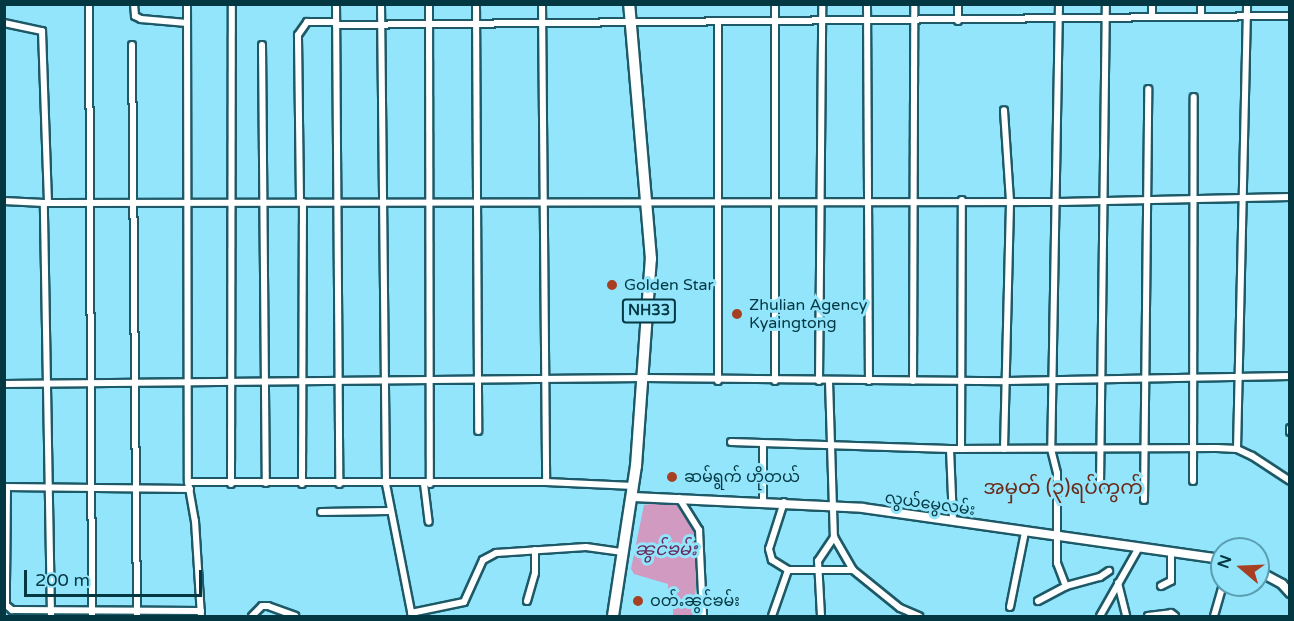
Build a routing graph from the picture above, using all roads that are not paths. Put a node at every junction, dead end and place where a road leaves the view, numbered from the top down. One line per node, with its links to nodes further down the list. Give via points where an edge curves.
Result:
1 (89, 4): 70 (street)
2 (134, 4): 33 (street, via 135,16 141,19)
3 (187, 4): 33 (street)
4 (232, 4): 65 (street)
5 (336, 4): 36 (street)
6 (381, 4): 37 (street)
7 (429, 4): 40 (street)
8 (476, 4): 34 (street)
9 (542, 4): 38 (street)
10 (629, 4): 39 (highway, NH33)
11 (775, 4): 29 (street)
12 (822, 4): 30 (street)
13 (867, 4): 35 (street)
14 (914, 4): 31 (street)
15 (958, 4): 27 (street)
16 (1059, 4): 26 (street)
17 (1106, 4): 25 (street)
18 (1152, 4): 24 (street)
19 (1201, 4): 21 (street)
20 (1246, 4): 22 (street)
21 (1201, 16): 22 (street); 24 (street)
22 (1245, 16): 23 (street); 48 (street)
23 (1290, 16)
24 (1152, 17): 25 (street)
25 (1106, 18): 26 (street); 63 (street)
26 (1059, 19): 27 (street); 69 (street)
27 (958, 21): 31 (street)
28 (718, 22): 29 (street); 39 (street); 57 (street)
29 (775, 22): 30 (street); 58 (street)
30 (822, 22): 35 (street); 59 (street)
31 (914, 22): 35 (street); 61 (street)
32 (4, 23): 64 (street, via 42,31)
33 (187, 23): 71 (street)
34 (476, 23): 38 (street); 40 (street); 54 (street)
35 (867, 23): 60 (street)
36 (336, 24): 37 (street); 67 (street, via 307,22 298,35); 68 (street)
37 (381, 24): 40 (street); 52 (street)
38 (542, 24): 39 (street); 55 (street)
39 (631, 24): 56 (highway, NH33)
40 (429, 25): 53 (street)
41 (132, 45): 72 (street)
42 (262, 45): 66 (street)
43 (1148, 89): 49 (street)
44 (1194, 97): 46 (street)
45 (1004, 110): 62 (street)
46 (1195, 197): 48 (street); 49 (street); 75 (street)
47 (1290, 197): 48 (street)
48 (1243, 198): 73 (street)
49 (1145, 199): 63 (street); 80 (street)
50 (962, 200): 61 (street); 62 (street); 94 (street)
51 (4, 201): 64 (street)
52 (383, 201): 53 (street); 68 (street); 81 (street)
53 (431, 201): 54 (street); 82 (street)
54 (476, 201): 55 (street); 83 (street)
55 (544, 201): 56 (street); 77 (street)
56 (646, 201): 57 (street); 76 (highway, NH33, via 651,259)
57 (721, 201): 58 (street); 88 (street)
58 (777, 201): 59 (street); 89 (street)
59 (823, 201): 60 (street); 90 (street)
60 (869, 201): 61 (street); 92 (street)
61 (915, 201): 93 (street)
62 (1010, 201): 69 (street); 95 (street)
63 (1102, 201): 69 (street); 79 (street)
64 (46, 202): 70 (street); 100 (street)
65 (233, 202): 66 (street); 71 (street); 84 (street)
66 (266, 202): 67 (street); 85 (street)
67 (301, 202): 68 (street); 86 (street)
68 (338, 202): 87 (street)
69 (1056, 202): 78 (street)
70 (89, 203): 72 (street); 98 (street)
71 (190, 203): 72 (street); 97 (street)
72 (132, 204): 96 (street)
73 (1238, 376): 74 (street); 75 (street); 112 (street)
74 (1290, 376)
75 (1191, 377): 80 (street); 107 (street)
76 (645, 378): 77 (street); 88 (street); 128 (highway, NH33)
77 (546, 379): 83 (street); 114 (street)
78 (1053, 379): 79 (street); 95 (street); 111 (street)
79 (1099, 379): 80 (street); 105 (street)
80 (1146, 379): 106 (street)
81 (384, 380): 82 (street); 87 (street); 120 (street)
82 (430, 380): 83 (street); 121 (street)
83 (479, 380): 101 (street)
84 (233, 381): 85 (street); 97 (street); 117 (street)
85 (266, 381): 86 (street); 116 (street)
86 (302, 381): 87 (street); 118 (street)
87 (339, 381): 119 (street)
88 (718, 381): 89 (street)
89 (774, 381): 90 (street)
90 (819, 381): 91 (street)
91 (829, 381): 92 (street); 104 (street)
92 (869, 381): 93 (street)
93 (913, 381): 94 (street)
94 (960, 381): 95 (street); 109 (street)
95 (1007, 381): 110 (street)
96 (136, 382): 97 (street); 98 (street); 127 (street)
97 (187, 382): 122 (street)
98 (93, 383): 100 (street); 126 (street)
99 (4, 384): 100 (street)
100 (46, 386): 125 (street)
101 (478, 432)
102 (731, 442): 103 (street)
103 (763, 444): 104 (street); 132 (street)
104 (832, 446): 108 (street); 133 (street)
105 (1099, 448): 106 (street); 111 (street); 123 (street)
106 (1142, 448): 107 (street); 130 (street)
107 (1191, 448): 112 (street); 115 (street)
108 (950, 449): 109 (street); 136 (street)
109 (962, 449): 110 (street)
110 (1004, 449): 111 (street)
111 (1051, 449): 139 (street, via 1058,499)
112 (1237, 449): 113 (street)
113 (1290, 481)
114 (546, 482): 121 (street); 128 (street)
115 (1193, 482)
116 (266, 483): 117 (street); 118 (street)
117 (231, 484): 122 (street)
118 (302, 484): 119 (street)
119 (339, 484): 120 (street)
120 (386, 484): 121 (street); 134 (street)
121 (427, 484): 137 (street)
122 (189, 485): 127 (street); 163 (street)
123 (1100, 485)
124 (6, 488): 125 (street); 159 (street)
125 (50, 488): 126 (street); 162 (street)
126 (93, 488): 127 (street); 160 (street)
127 (137, 488): 161 (street)
128 (633, 492): 129 (street, လွယ်မွေလမ်း); 143 (highway, NH33)
129 (679, 498): 132 (street, လွယ်မွေလမ်း); 168 (street, via 699,530)
130 (1143, 500)
131 (784, 502): 132 (street, လွယ်မွေလမ်း); 133 (street, လွယ်မွေလမ်း); 147 (street, via 769,555)
132 (763, 503)
133 (832, 505): 136 (street, လွယ်မွေလမ်း); 140 (street)
134 (389, 511): 135 (street); 164 (street)
135 (321, 512)
136 (953, 521): 138 (street, လွယ်မွေလမ်း)
137 (429, 522)
138 (1025, 532): 139 (street, လွယ်မွေလမ်း); 158 (street)
139 (1054, 536): 141 (street, လွယ်မွေလမ်း); 152 (street, via 1057,563)
140 (834, 537): 146 (street, via 822,550); 148 (street)
141 (1138, 549): 144 (street, လွယ်မွေလမ်း); 151 (street)
142 (535, 550): 143 (street, via 586,547); 156 (street, via 535,573); 164 (street, via 488,555 464,602)
143 (623, 552): 167 (highway, NH33)
144 (1171, 553): 145 (street, လွယ်မွေလမ်း); 153 (street, via 1171,581)
145 (1210, 558)
146 (817, 569): 147 (street); 148 (street); 170 (street)
147 (788, 570): 169 (street)
148 (853, 570): 171 (street, via 900,608)
149 (1108, 571): 152 (street, via 1100,578)
150 (1270, 578): 154 (street)
151 (1118, 583): 172 (street); 173 (street)
152 (1066, 586): 157 (street)
153 (1161, 586)
154 (1290, 593)
155 (1219, 597): 176 (street)
156 (527, 601)
157 (1038, 601)
158 (1010, 607)
159 (6, 610): 162 (street)
160 (93, 613): 161 (street); 162 (street)
161 (137, 613): 163 (street)
162 (51, 614)
163 (201, 614)
164 (411, 615)
165 (252, 616): 166 (street, via 262,606 268,606)
166 (294, 616)
167 (613, 616)
168 (703, 616)
169 (772, 616)
170 (821, 616)
171 (919, 616)
172 (1100, 616)
173 (1126, 616)
174 (1148, 616): 175 (street)
175 (1175, 616)
176 (1214, 616)

